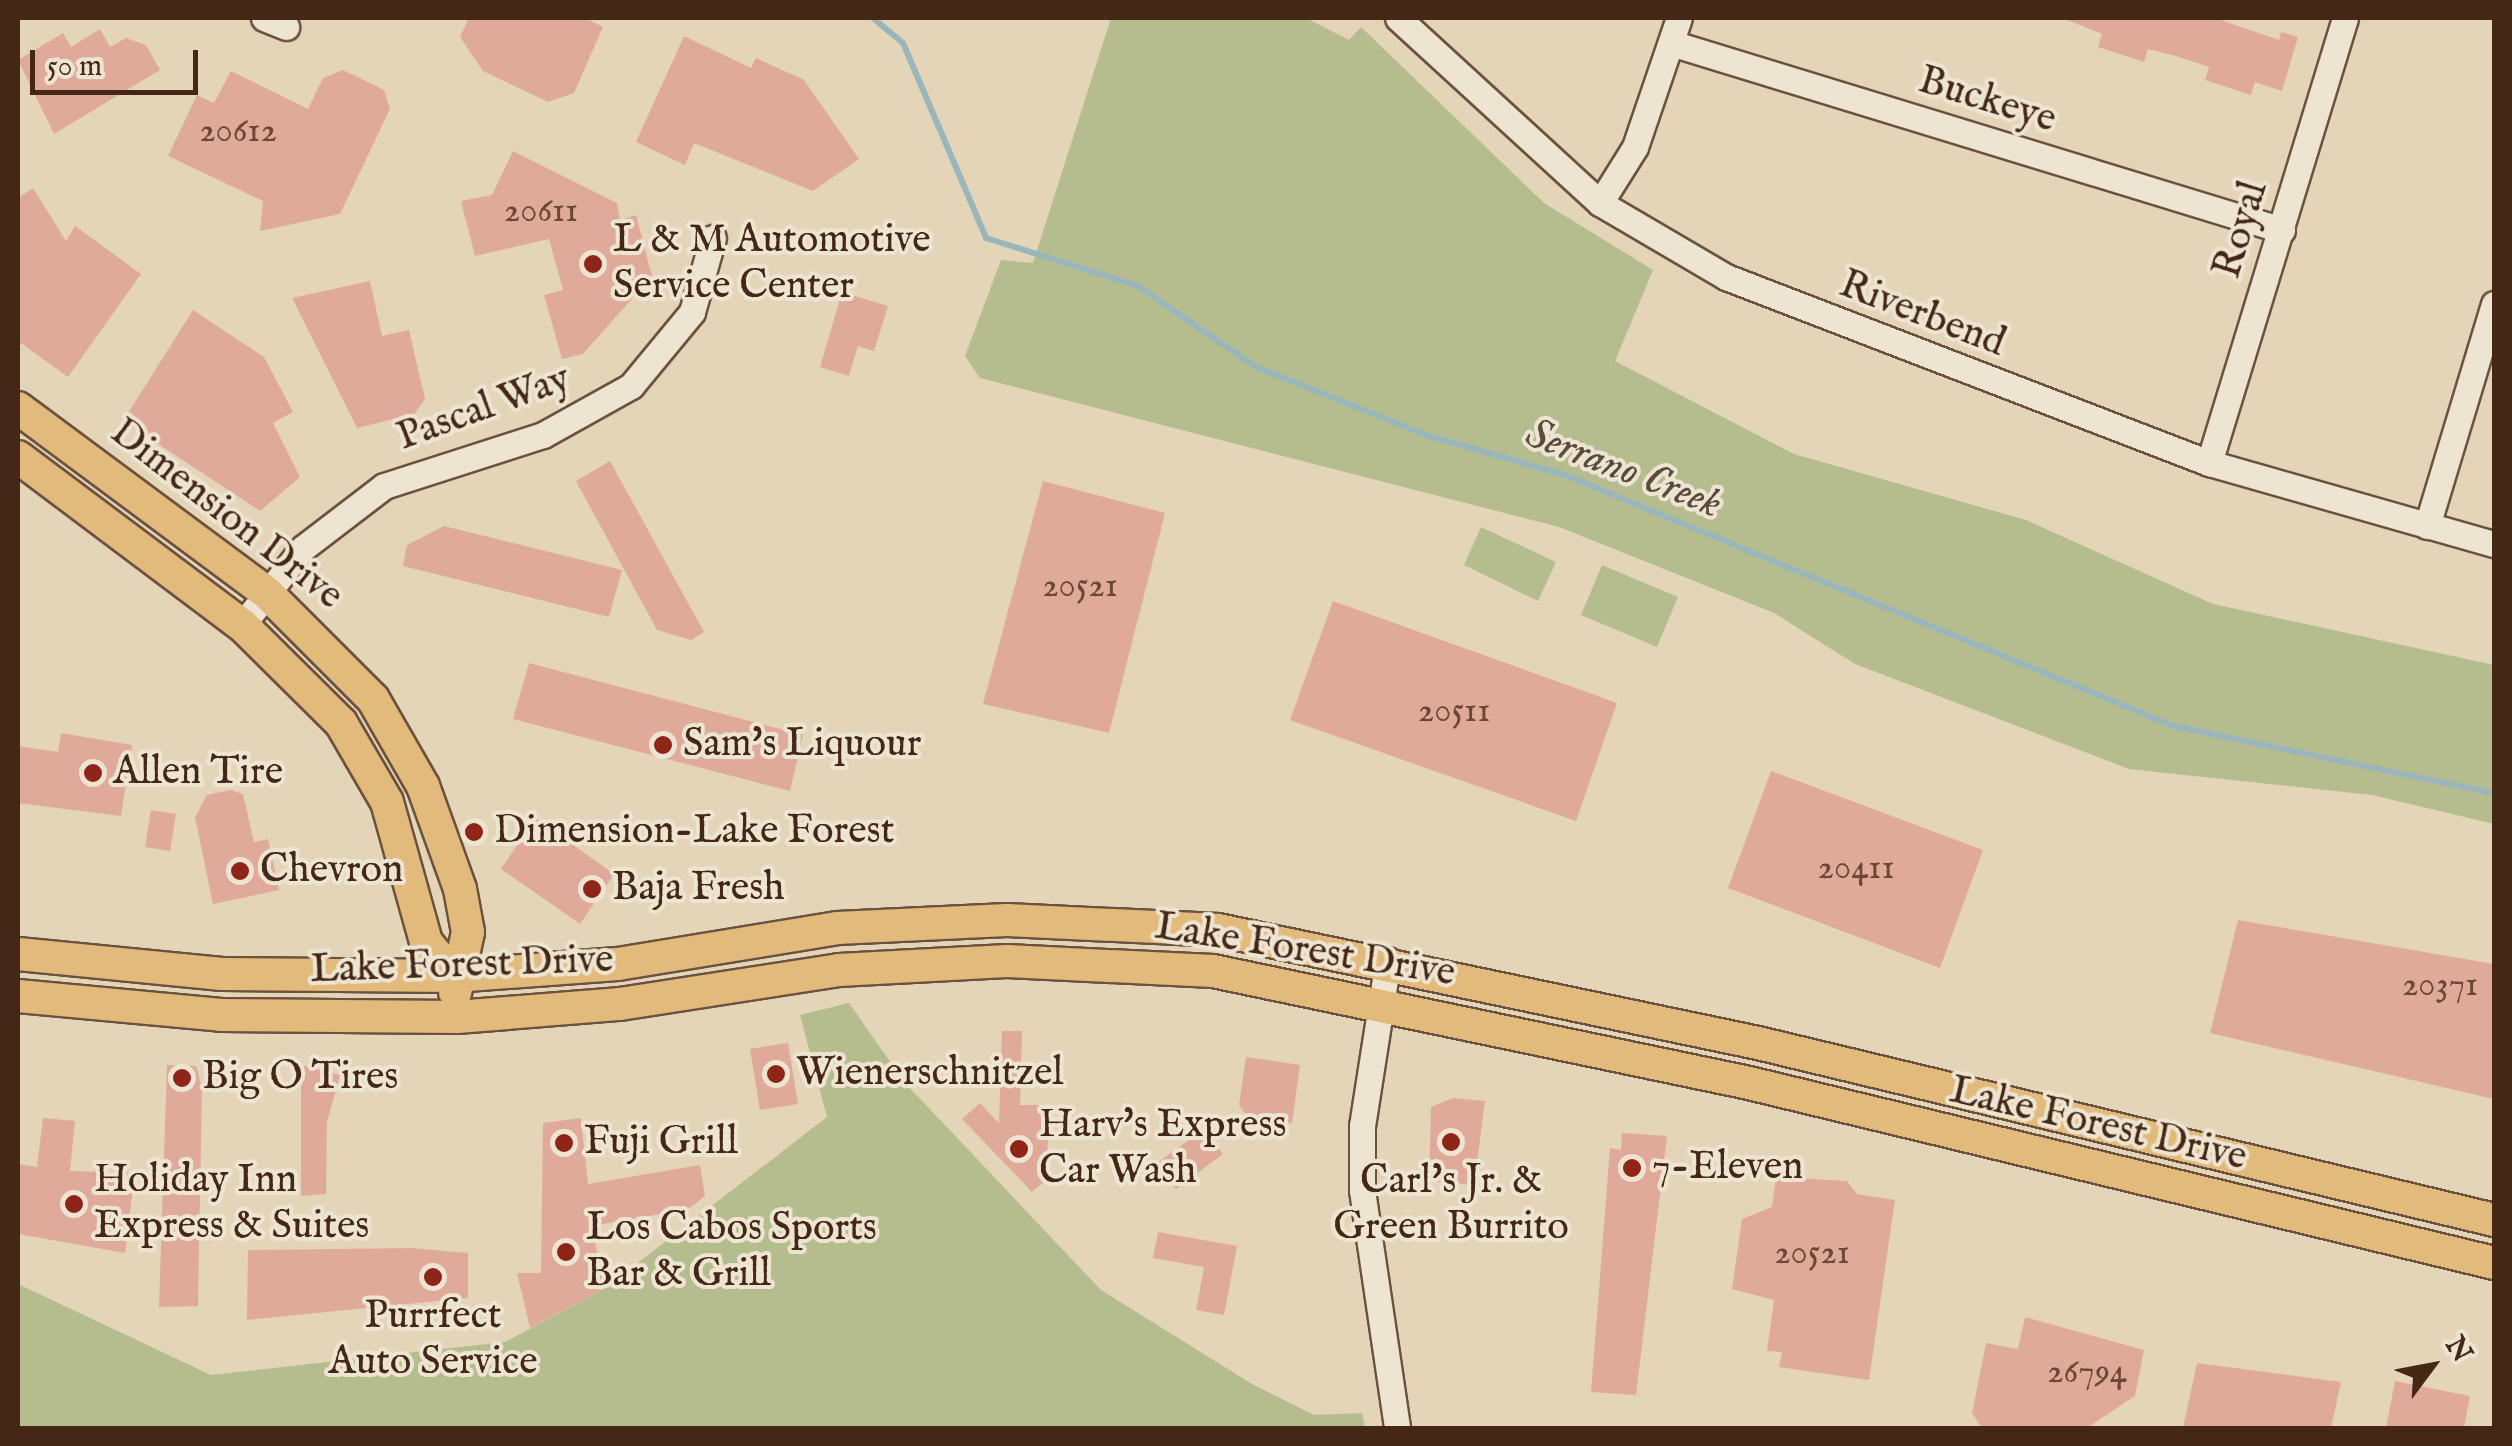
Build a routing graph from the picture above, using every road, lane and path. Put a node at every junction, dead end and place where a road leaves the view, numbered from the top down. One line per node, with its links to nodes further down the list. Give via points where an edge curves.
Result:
1 (1679, 18): 4 (street)
2 (2345, 18): 6 (street, Royal)
3 (1413, 22): 5 (street, Riverbend)
4 (1671, 43): 5 (street, via 1636,147); 6 (street, Buckeye)
5 (1600, 203): 11 (street, Riverbend, via 1726,277)
6 (2282, 230): 11 (street, Royal)
7 (713, 238): 14 (street, Pascal Way, via 692,312 631,386 544,435 384,486 326,526)
8 (2494, 304): 12 (street)
9 (18, 408): 14 (main road, Dimension Drive)
10 (18, 456): 15 (main road, Dimension Drive)
11 (2208, 463): 12 (street, Riverbend)
12 (2428, 526): 13 (street, Riverbend)
13 (2494, 544)
14 (267, 593): 15 (street, Pascal Way); 18 (main road, Dimension Drive, via 373,699 423,786 468,932)
15 (242, 624): 18 (main road, Dimension Drive, via 341,723 379,785 420,898 426,942)
16 (18, 954): 18 (main road, Lake Forest Drive, via 222,974)
17 (1388, 960): 18 (main road, Lake Forest Drive, via 1218,930 1007,920 837,928 618,964); 20 (street); 22 (main road, Lake Forest Drive)
18 (454, 976): 21 (main road, Dimension Drive)
19 (18, 996): 21 (main road, Lake Forest Drive, via 221,1015)
20 (1379, 1000): 21 (main road, Lake Forest Drive, via 1213,971 1007,961 839,970 620,1004); 23 (main road, Lake Forest Drive); 24 (street, via 1362,1190)
21 (457, 1018)
22 (2494, 1220)
23 (2494, 1263)
24 (1397, 1428)

